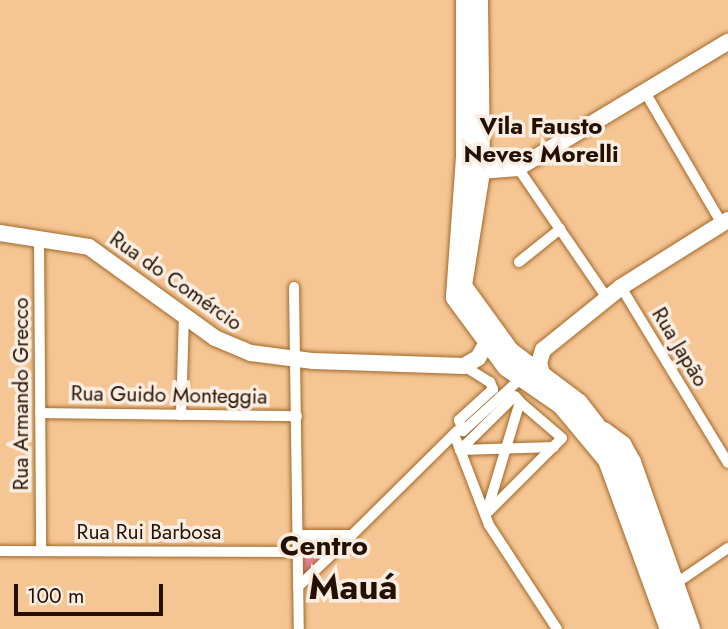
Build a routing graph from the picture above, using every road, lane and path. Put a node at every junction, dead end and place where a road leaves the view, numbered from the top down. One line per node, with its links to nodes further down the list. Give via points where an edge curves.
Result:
1 (465, 0): 3 (main road)
2 (479, 0): 6 (main road)
3 (465, 36): 6 (main road, via 474,40); 8 (main road)
4 (728, 42): 5 (main road)
5 (645, 92): 7 (main road); 9 (street)
6 (479, 101): 8 (main road)
7 (518, 168): 8 (main road); 10 (street)
8 (472, 172): 18 (main road, via 453,284 463,313); 21 (main road, via 463,286 510,351)
9 (725, 222): 14 (main road)
10 (560, 229): 13 (street); 16 (street)
11 (0, 233): 12 (main road, Rua do Comércio)
12 (40, 237): 17 (main road, Rua do Comércio, via 89,247); 23 (street, Rua Armando Grecco)
13 (519, 262)
14 (621, 286): 16 (main road); 31 (street, Rua Japão)
15 (294, 288): 19 (street)
16 (607, 298): 21 (main road, via 543,350 539,363)
17 (184, 315): 19 (main road, Rua do Comércio, via 231,346); 24 (street)
18 (486, 344): 20 (main road, via 478,358); 22 (main road)
19 (297, 360): 20 (main road, Rua do Comércio); 25 (street)
20 (464, 366): 27 (street, via 492,388 459,420)
21 (543, 377): 26 (main road, via 573,398)
22 (516, 392): 27 (street, via 469,429); 28 (street); 29 (street); 30 (street, via 562,438); 32 (main road, via 554,399 592,438)
23 (40, 413): 24 (street, Rua Guido Monteggia); 38 (street, Rua Armando Grecco)
24 (181, 415): 25 (street, Rua Guido Monteggia)
25 (297, 416): 34 (street)
26 (596, 424): 32 (main road); 40 (main road, via 628,452)
27 (456, 432): 29 (street); 35 (street)
28 (506, 449): 29 (street); 30 (street); 33 (street)
29 (460, 450): 33 (street)
30 (555, 450): 33 (street)
31 (728, 463)
32 (626, 489): 44 (main road); 45 (main road)
33 (486, 514): 43 (street)
34 (297, 535): 35 (street); 39 (street)
35 (352, 535): 41 (street)
36 (728, 548): 40 (street)
37 (0, 551): 38 (street, Rua Rui Barbosa)
38 (41, 551): 39 (street, Rua Rui Barbosa)
39 (298, 552): 41 (street)
40 (675, 583): 46 (main road)
41 (298, 587): 42 (street)
42 (299, 629)
43 (556, 629)
44 (669, 629)
45 (682, 629)
46 (692, 629)

